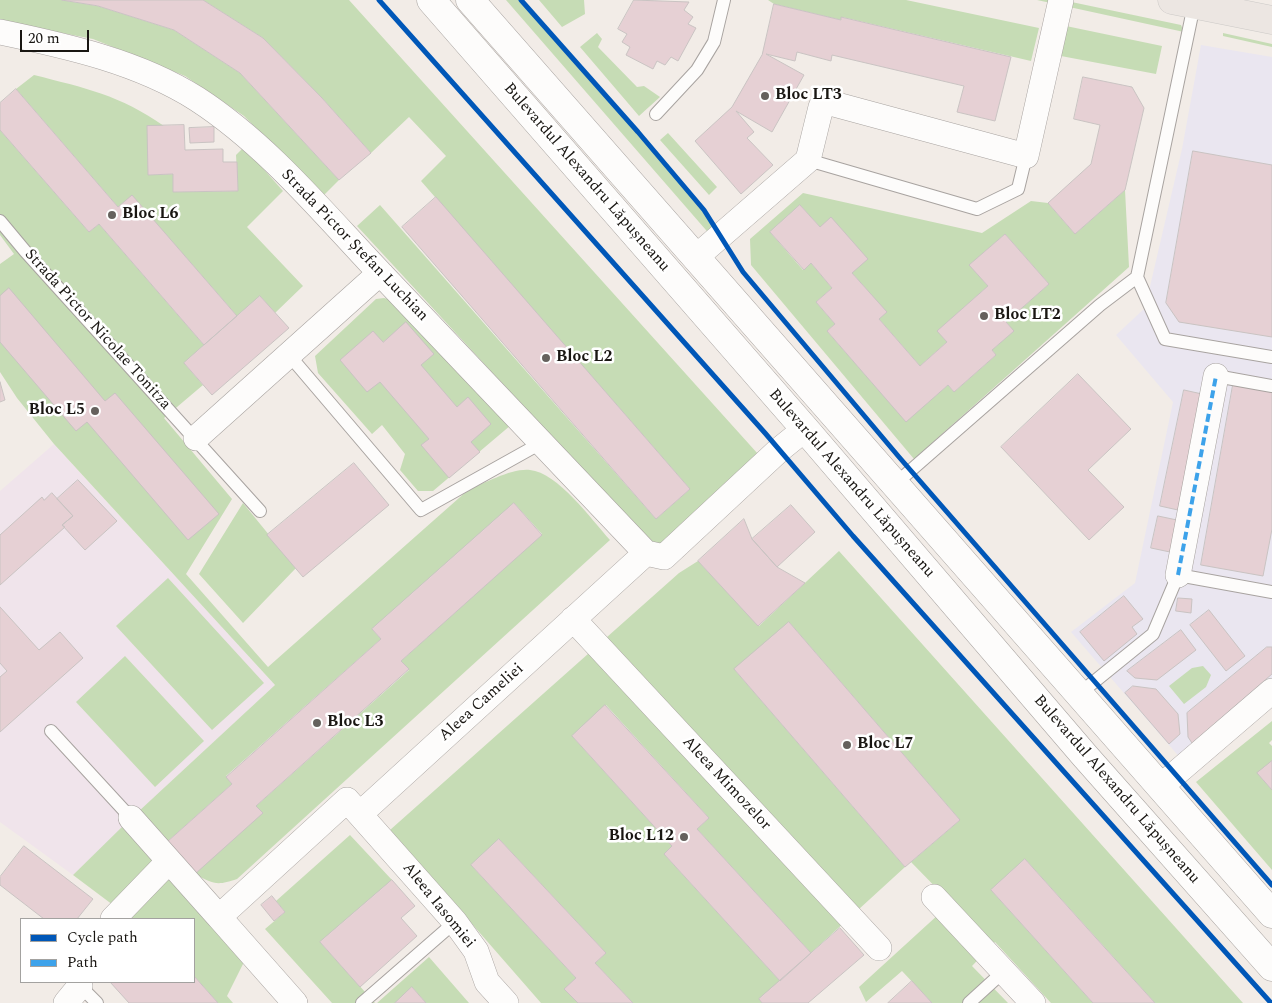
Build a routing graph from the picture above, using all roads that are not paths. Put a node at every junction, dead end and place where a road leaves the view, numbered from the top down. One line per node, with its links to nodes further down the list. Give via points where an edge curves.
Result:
1 (431, 0): 19 (main road, Bulevardul Alexandru Lăpușneanu)
2 (470, 0): 12 (main road, Bulevardul Alexandru Lăpușneanu)
3 (724, 0): 8 (lane, via 714,42 697,70)
4 (1061, 0): 9 (street)
5 (1183, 2): 6 (main road); 14 (lane, via 1173,111)
6 (1272, 20)
7 (0, 32): 13 (street, Strada Pictor Ștefan Luchian, via 95,56 149,74 195,98 234,126 278,166)
8 (656, 114)
9 (1026, 156): 10 (lane, via 1018,189 977,209); 10 (street, via 830,103 821,107)
10 (808, 160): 12 (street)
11 (0, 221): 20 (lane, Strada Pictor Nicolae Tonitza)
12 (695, 258): 22 (main road, Bulevardul Alexandru Lăpușneanu)
13 (380, 273): 15 (street); 21 (street, Strada Pictor Ștefan Luchian)
14 (1137, 277): 16 (lane, via 1166,339); 22 (lane, via 1100,305)
15 (288, 355): 20 (street); 21 (lane, via 421,510)
16 (1272, 358)
17 (1216, 376): 18 (lane); 25 (street)
18 (1272, 386)
19 (805, 429): 24 (street, via 664,557); 41 (main road, Bulevardul Alexandru Lăpușneanu, via 1091,764)
20 (196, 438): 23 (lane, Strada Pictor Nicolae Tonitza)
21 (541, 443): 24 (street, Strada Pictor Ștefan Luchian)
22 (894, 485): 29 (main road, Bulevardul Alexandru Lăpușneanu)
23 (260, 511)
24 (646, 553): 27 (street, Aleea Cameliei)
25 (1178, 575): 26 (lane); 29 (lane, via 1153,634)
26 (1272, 592)
27 (573, 620): 32 (street, Aleea Cameliei); 40 (street, Aleea Mimozelor)
28 (1272, 691): 31 (street)
29 (1079, 694): 31 (main road, Bulevardul Alexandru Lăpușneanu)
30 (52, 731): 33 (lane)
31 (1160, 787): 36 (main road, Bulevardul Alexandru Lăpușneanu)
32 (360, 814): 37 (street, via 348,800); 39 (street, Aleea Iasomiei)
33 (131, 818): 34 (street)
34 (169, 861): 37 (street); 38 (street)
35 (934, 897): 42 (street)
36 (1272, 914)
37 (219, 917): 43 (street)
38 (114, 918)
39 (455, 922): 44 (lane); 45 (street, Aleea Iasomiei, via 476,951 487,982)
40 (879, 948)
41 (1272, 967)
42 (1003, 972): 46 (lane); 47 (street)
43 (295, 1003)
44 (362, 1003)
45 (506, 1003)
46 (969, 1003)
47 (1032, 1003)

